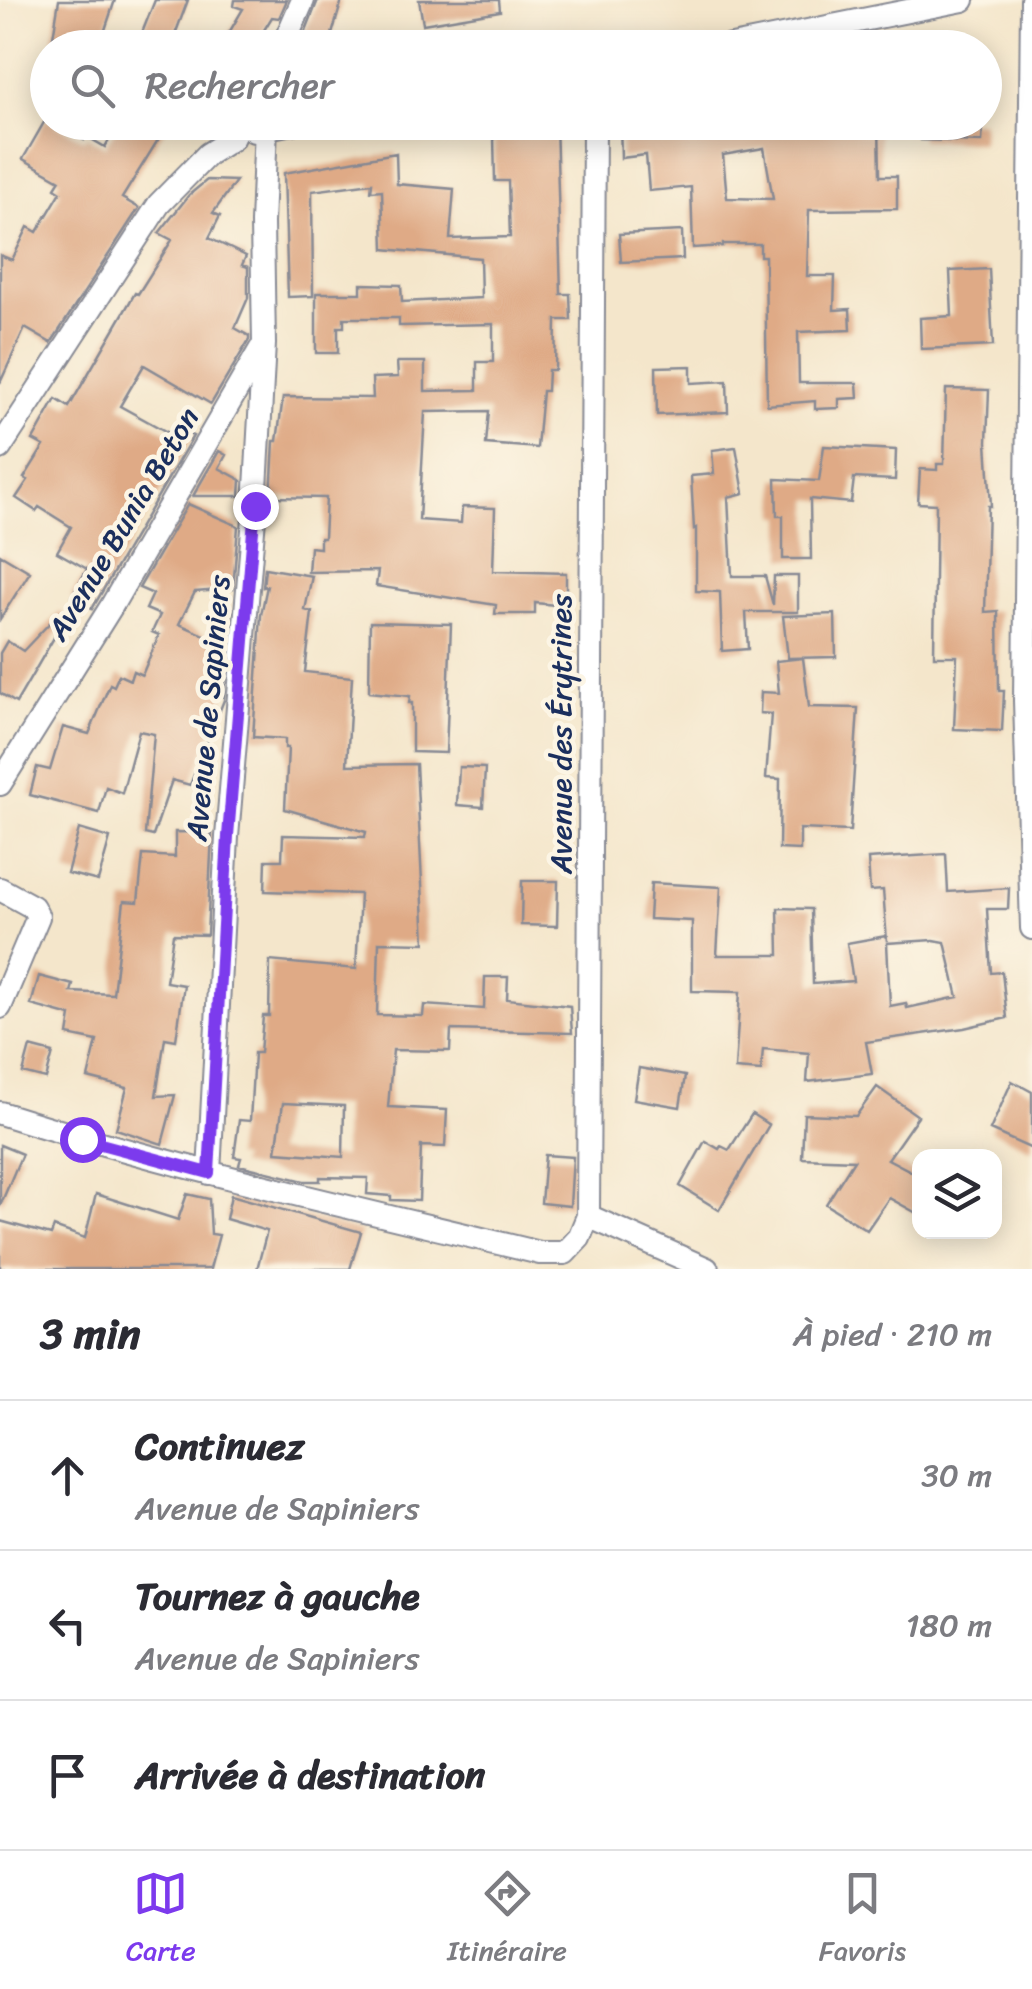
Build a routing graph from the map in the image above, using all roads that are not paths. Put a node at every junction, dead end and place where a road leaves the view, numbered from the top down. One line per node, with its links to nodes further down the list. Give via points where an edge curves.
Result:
1 (303, 0): 4 (street)
2 (963, 0): 5 (street)
3 (1032, 0): 13 (street, via 1025,701)
4 (290, 30)
5 (812, 30)
6 (225, 140): 10 (street, via 159,204)
7 (265, 140): 9 (street, Avenue de Sapiniers)
8 (594, 140): 17 (street, Avenue des Érytrines)
9 (264, 344): 11 (street, Avenue Bunia Beton); 16 (street, Avenue de Sapiniers)
10 (0, 448)
11 (0, 784)
12 (0, 889): 14 (street, via 38,916)
13 (1032, 928)
14 (0, 1007)
15 (0, 1113): 16 (street)
16 (209, 1173): 17 (street, via 540,1254 565,1253)
17 (588, 1216): 18 (street)
18 (707, 1269)

